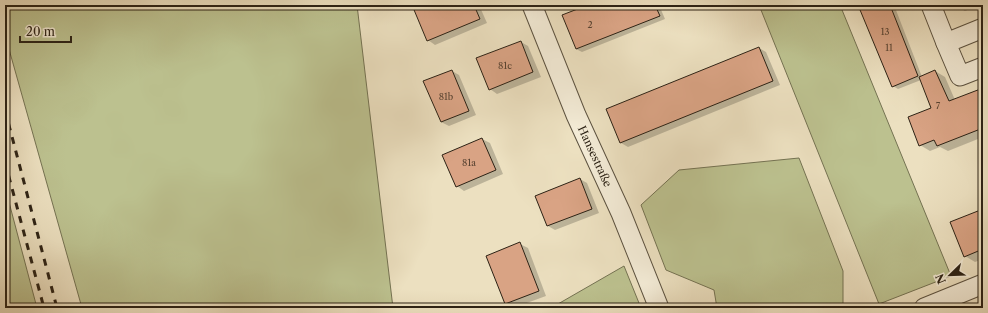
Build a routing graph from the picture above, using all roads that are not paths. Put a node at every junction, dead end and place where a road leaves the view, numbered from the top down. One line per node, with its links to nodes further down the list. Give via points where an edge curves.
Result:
1 (534, 5): 7 (street, Hansestraße, via 576,115 621,213)
2 (931, 5): 4 (street)
3 (983, 28): 4 (street)
4 (946, 43): 5 (street, via 960,76)
5 (983, 67)
6 (983, 284): 8 (street)
7 (659, 308)
8 (924, 308)

